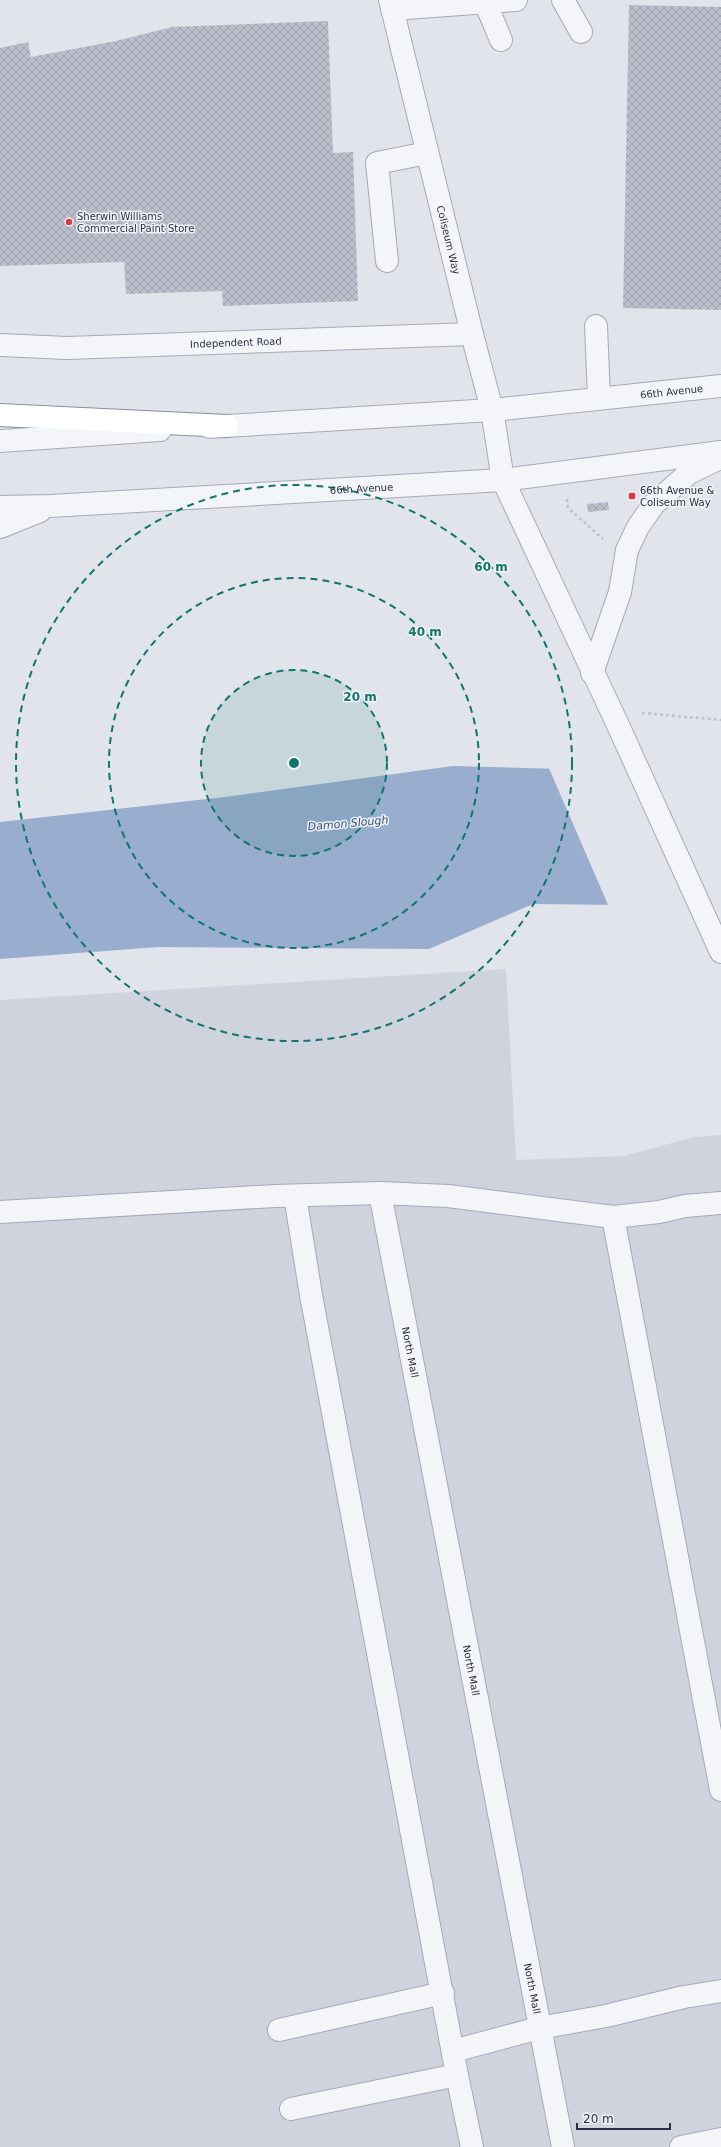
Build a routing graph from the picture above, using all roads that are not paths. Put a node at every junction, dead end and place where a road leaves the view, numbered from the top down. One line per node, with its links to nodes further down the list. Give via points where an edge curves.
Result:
1 (516, 0): 3 (street)
2 (563, 0): 5 (street)
3 (485, 2): 4 (street); 6 (street)
4 (391, 5): 7 (street, Coliseum Way)
5 (581, 32)
6 (501, 40)
7 (428, 153): 8 (street, via 377,163); 10 (street, Coliseum Way)
8 (387, 261)
9 (596, 326): 13 (street)
10 (472, 334): 11 (street, Independent Road, via 67,348); 14 (street, Coliseum Way)
11 (0, 346)
12 (721, 386): 13 (street, 66th Avenue)
13 (600, 398): 14 (street, 66th Avenue)
14 (492, 410): 16 (street, 66th Avenue); 20 (street, Coliseum Way)
15 (0, 415): 16 (highway)
16 (227, 426): 17 (street, 66th Avenue)
17 (0, 441)
18 (721, 452): 20 (street, 66th Avenue)
19 (721, 458): 24 (street, via 689,473 654,504 638,527 627,550 620,592)
20 (503, 480): 21 (street, 66th Avenue); 24 (street, Coliseum Way)
21 (50, 506): 22 (street, 66th Avenue); 23 (street)
22 (0, 507)
23 (0, 527)
24 (592, 673): 25 (street, Coliseum Way)
25 (721, 952)
26 (380, 1193): 27 (street); 30 (street, via 448,1196); 34 (street, North Mall)
27 (295, 1196): 29 (street); 33 (street)
28 (721, 1203): 30 (street)
29 (0, 1212)
30 (613, 1217): 31 (street)
31 (721, 1790)
32 (721, 1991): 34 (street)
33 (443, 1993): 35 (street); 36 (street)
34 (540, 2028): 36 (street); 41 (street, North Mall)
35 (279, 2030)
36 (453, 2051): 37 (street)
37 (457, 2075): 38 (street); 40 (street)
38 (291, 2109)
39 (721, 2139): 42 (street)
40 (472, 2147)
41 (563, 2147)
42 (681, 2147)

